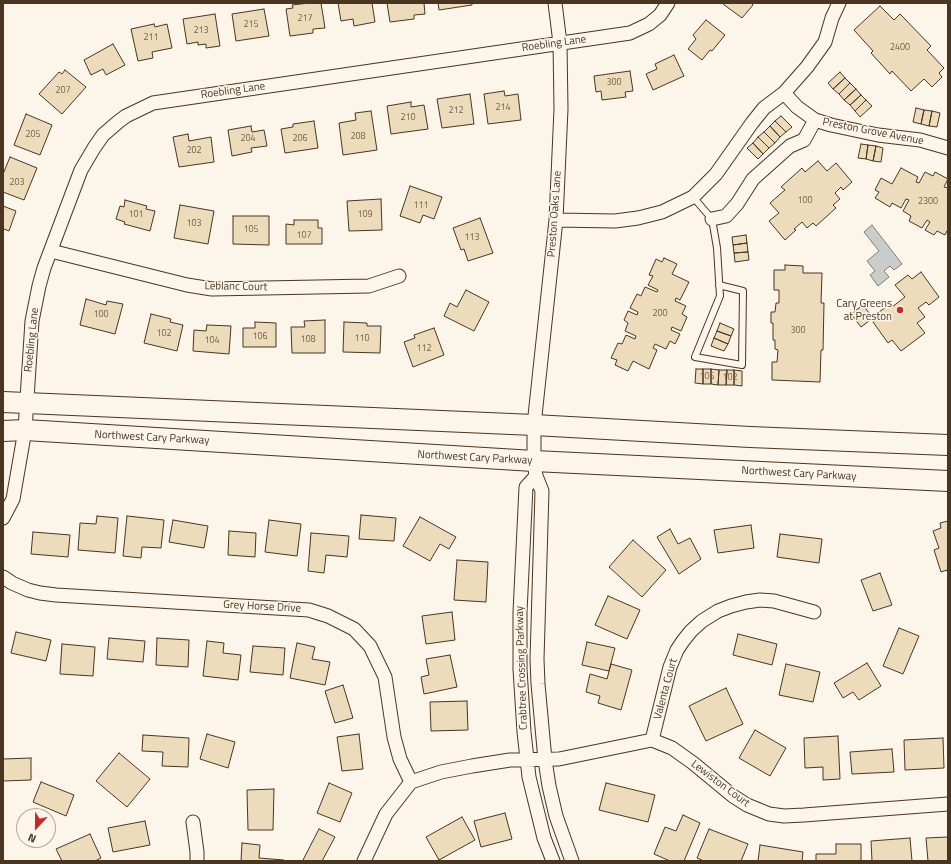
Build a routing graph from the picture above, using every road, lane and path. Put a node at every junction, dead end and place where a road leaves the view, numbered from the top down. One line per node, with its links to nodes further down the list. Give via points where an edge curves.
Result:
1 (555, 3): 4 (street, Preston Oaks Lane)
2 (668, 3): 4 (street, Roebling Lane, via 660,15 649,24 630,33)
3 (839, 3): 5 (street, via 825,42)
4 (560, 43): 10 (street, Preston Oaks Lane, via 561,109); 11 (street, Roebling Lane, via 153,103 118,122 94,148 81,170)
5 (784, 93): 6 (street, Preston Grove Avenue, via 797,107); 8 (street, via 764,108 716,174)
6 (815, 120): 7 (street, Preston Grove Avenue, via 878,135 920,140); 9 (street, via 804,140 790,146 753,179 726,216)
7 (948, 148)
8 (693, 197): 9 (lane); 10 (street, via 662,212 638,218 615,221)
9 (712, 219): 13 (lane)
10 (556, 220): 16 (street, Preston Oaks Lane)
11 (51, 251): 12 (street, Leblanc Court, via 212,289 369,286); 15 (street, Roebling Lane, via 39,286 32,321)
12 (399, 276)
13 (719, 285): 13 (lane, via 720,296 695,357 742,365 743,291)
14 (3, 402): 15 (main road)
15 (28, 403): 16 (main road); 17 (street, Roebling Lane)
16 (534, 425): 19 (main road); 20 (street, Crabtree Crossing Parkway)
17 (25, 430): 18 (main road, Northwest Cary Parkway); 20 (main road, Northwest Cary Parkway); 22 (street, Roebling Lane, via 13,499)
18 (3, 431)
19 (948, 445)
20 (535, 469): 21 (main road, Northwest Cary Parkway); 26 (street, Crabtree Crossing Parkway, via 526,487 520,612 520,669); 27 (street, Crabtree Crossing Parkway, via 542,491 537,659)
21 (948, 481)
22 (3, 518)
23 (3, 577): 28 (street, Grey Horse Drive, via 12,584 40,593 309,610 341,622 354,629 370,646 378,661 384,677 400,759)
24 (814, 612): 25 (street, Valenta Court, via 774,601 760,600 731,606 702,621 677,650 670,667)
25 (652, 740): 27 (street); 29 (street, Lewiston Court, via 672,748 747,806 769,814 804,815)
26 (527, 760): 27 (street); 28 (street, via 472,766); 33 (street, Crabtree Crossing Parkway, via 544,838)
27 (545, 760): 34 (street, Crabtree Crossing Parkway, via 556,816)
28 (411, 782): 32 (street, via 386,814)
29 (948, 804)
30 (193, 822): 31 (street)
31 (197, 861)
32 (364, 861)
33 (553, 861)
34 (572, 861)

